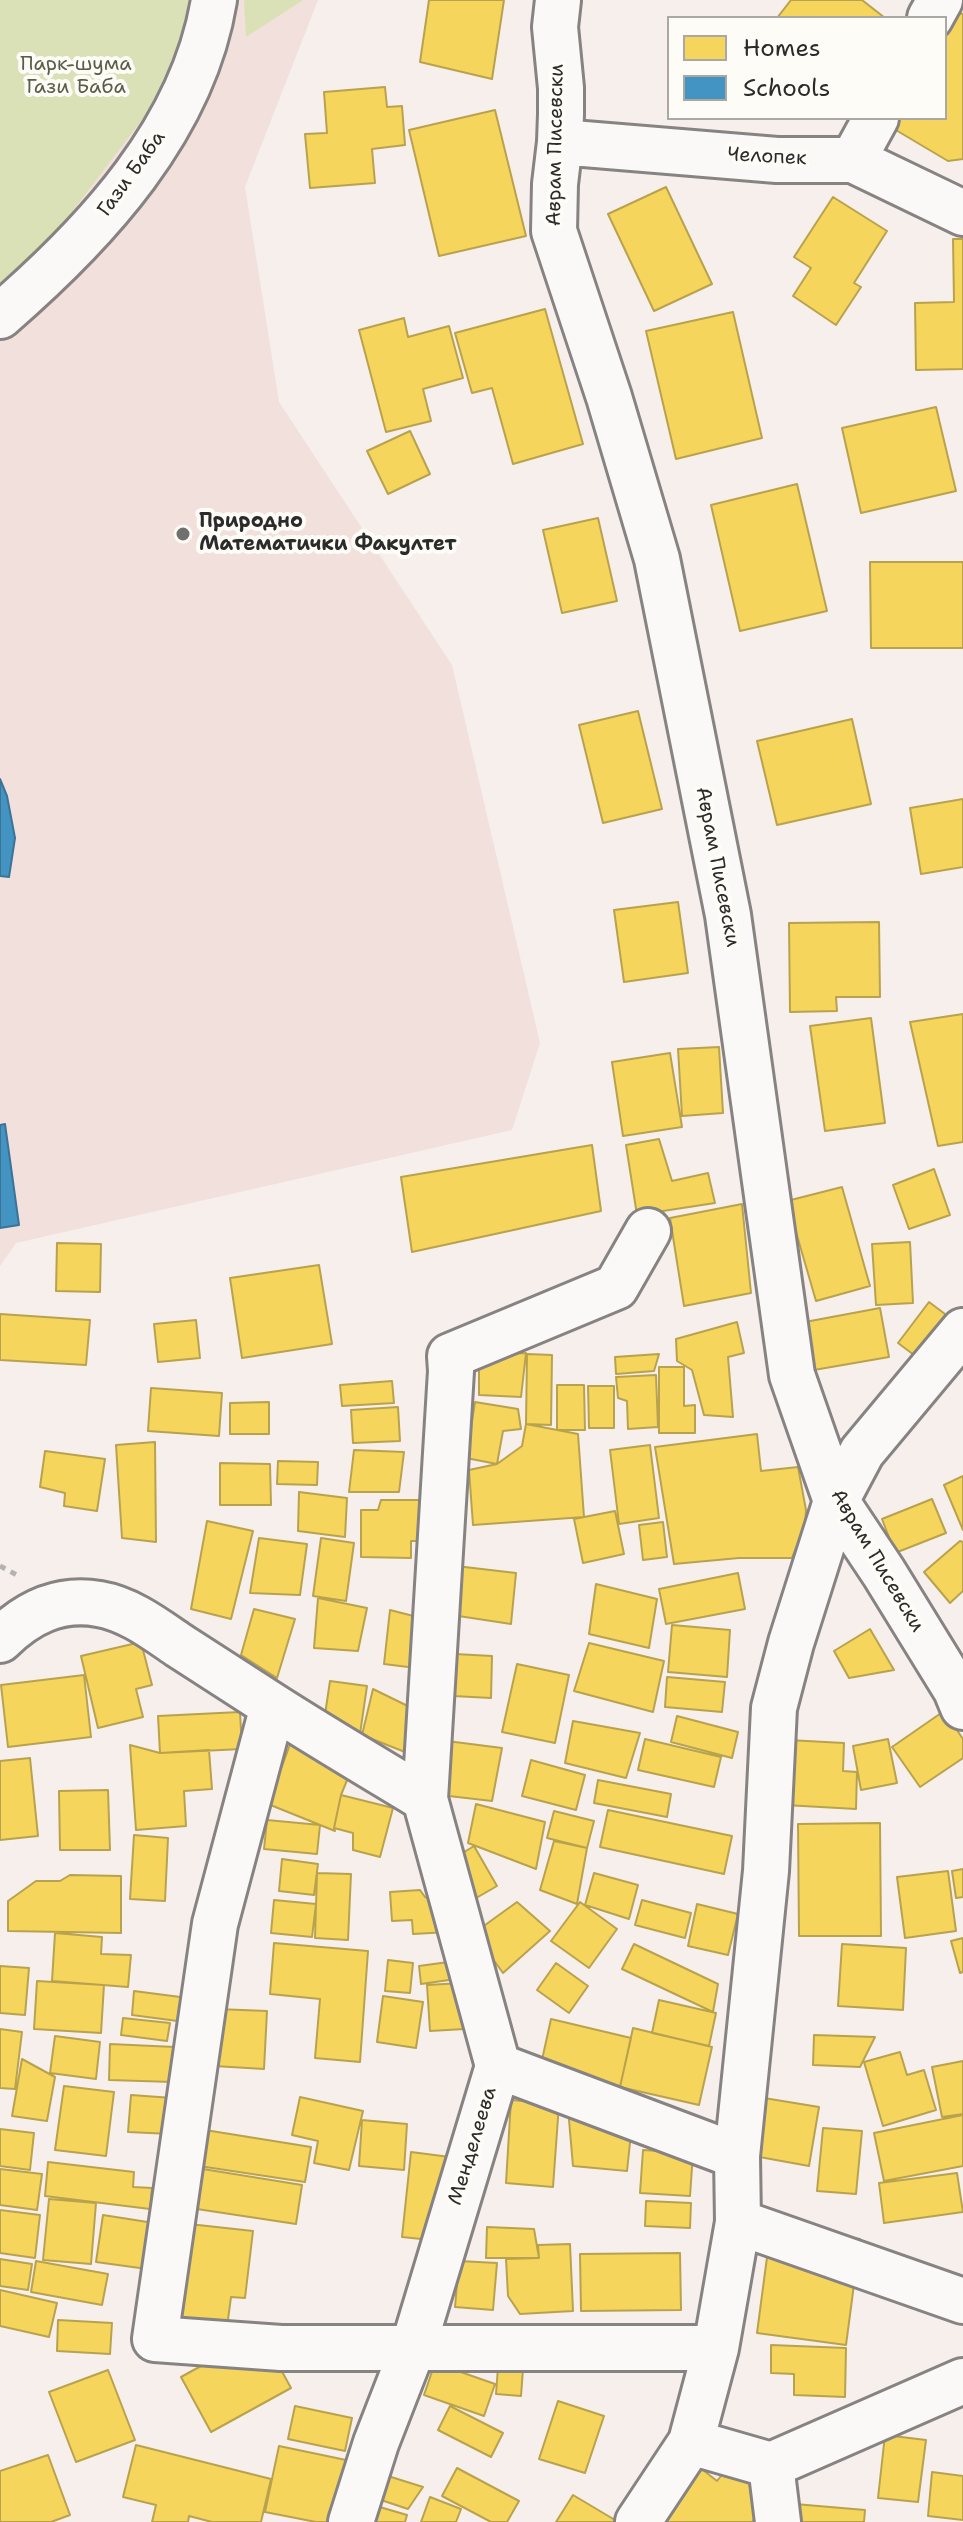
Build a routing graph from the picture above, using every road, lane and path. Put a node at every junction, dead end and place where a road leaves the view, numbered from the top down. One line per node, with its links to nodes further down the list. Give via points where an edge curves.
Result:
1 (214, 0): 7 (street, Гази Баба, via 197,69 140,167 88,232)
2 (558, 0): 4 (street, Аврам Писевски)
3 (875, 120): 5 (street)
4 (560, 142): 5 (street, Челопек, via 777,160); 10 (street, Аврам Писевски, via 554,231 657,559 728,915 792,1375)
5 (853, 160): 6 (street, Челопек)
6 (963, 213)
7 (0, 316)
8 (648, 1231): 14 (street, Менделеева, via 616,1287 450,1356)
9 (963, 1331): 10 (street, via 862,1452)
10 (836, 1501): 13 (street, Аврам Писевски); 16 (street, via 774,1708 766,1871)
11 (0, 1640): 12 (street, via 34,1612 101,1604 148,1624)
12 (273, 1706): 14 (street); 19 (street, via 215,1924 155,2339 281,2348)
13 (963, 1707)
14 (425, 1799): 15 (street, Менделеева)
15 (498, 2066): 16 (street); 19 (street, Менделеева)
16 (737, 2156): 17 (street)
17 (738, 2222): 18 (street); 20 (street)
18 (963, 2301)
19 (413, 2348): 20 (street); 24 (street, Менделеева)
20 (716, 2348): 22 (street)
21 (963, 2381): 23 (street)
22 (691, 2442): 23 (street); 25 (street)
23 (771, 2465): 26 (street)
24 (351, 2522)
25 (638, 2522)
26 (778, 2522)

